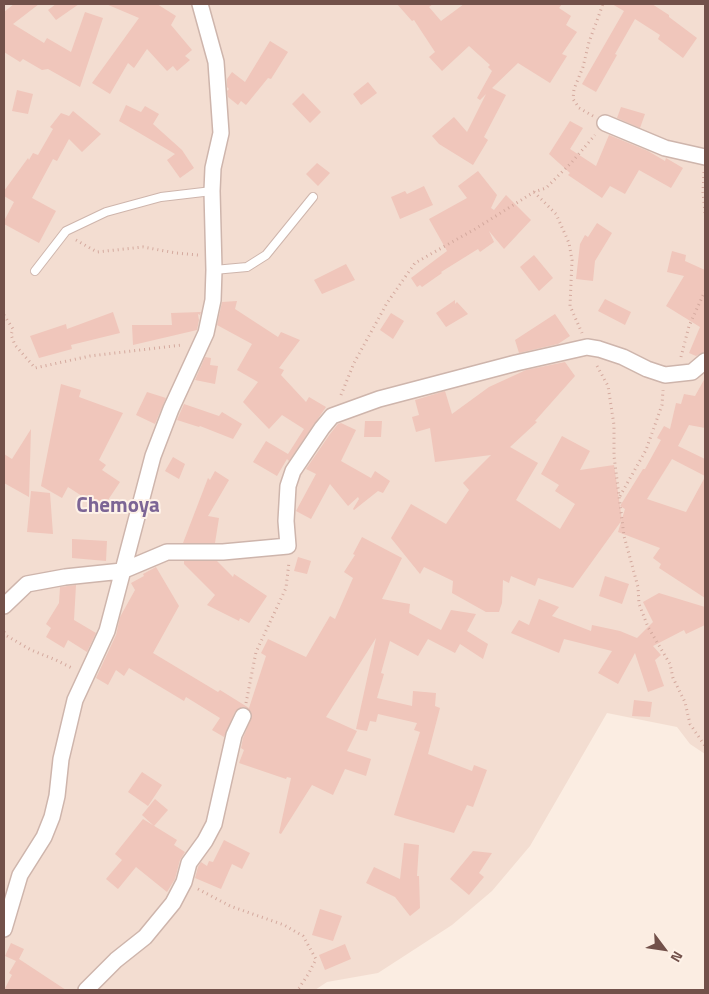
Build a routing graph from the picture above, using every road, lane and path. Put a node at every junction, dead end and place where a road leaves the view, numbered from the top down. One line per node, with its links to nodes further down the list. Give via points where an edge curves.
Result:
1 (200, 4): 5 (street, via 216,62 221,133 213,168)
2 (603, 4): 3 (path, via 573,99 579,108)
3 (604, 123): 4 (street, via 664,148); 16 (path, via 546,188 415,263 387,302 354,363)
4 (705, 157): 7 (path)
5 (212, 191): 8 (lane, via 161,197 106,212); 9 (street)
6 (313, 197): 9 (lane, via 266,255 247,267)
7 (705, 214)
8 (65, 233): 9 (path, via 97,252 143,247); 10 (lane)
9 (214, 263): 13 (street, via 213,300)
10 (34, 271)
11 (705, 291): 15 (path, via 689,326 681,360)
12 (4, 315): 13 (path, via 13,329 10,335 15,345 35,368 90,356)
13 (203, 343): 18 (street, via 171,409 153,456)
14 (705, 361): 15 (street, via 692,372)
15 (669, 375): 16 (street, via 588,347 388,397); 23 (path, via 646,450 620,497 621,513 639,604 648,627 670,664 690,724)
16 (332, 416): 17 (street, via 293,471 288,486)
17 (288, 546): 18 (street, via 223,552 167,552); 22 (path, via 286,588 256,652)
18 (122, 571): 19 (street, via 27,584); 21 (street, via 107,631)
19 (4, 606)
20 (4, 632): 21 (path, via 31,650)
21 (85, 675): 25 (street, via 75,700 61,759 52,818 20,875)
22 (243, 716): 24 (street, via 234,735 214,824 189,863)
23 (705, 746)
24 (184, 882): 26 (path, via 230,906 284,925 303,936 316,959); 27 (street, via 173,904 145,937)
25 (4, 929)
26 (298, 989)
27 (86, 990)

